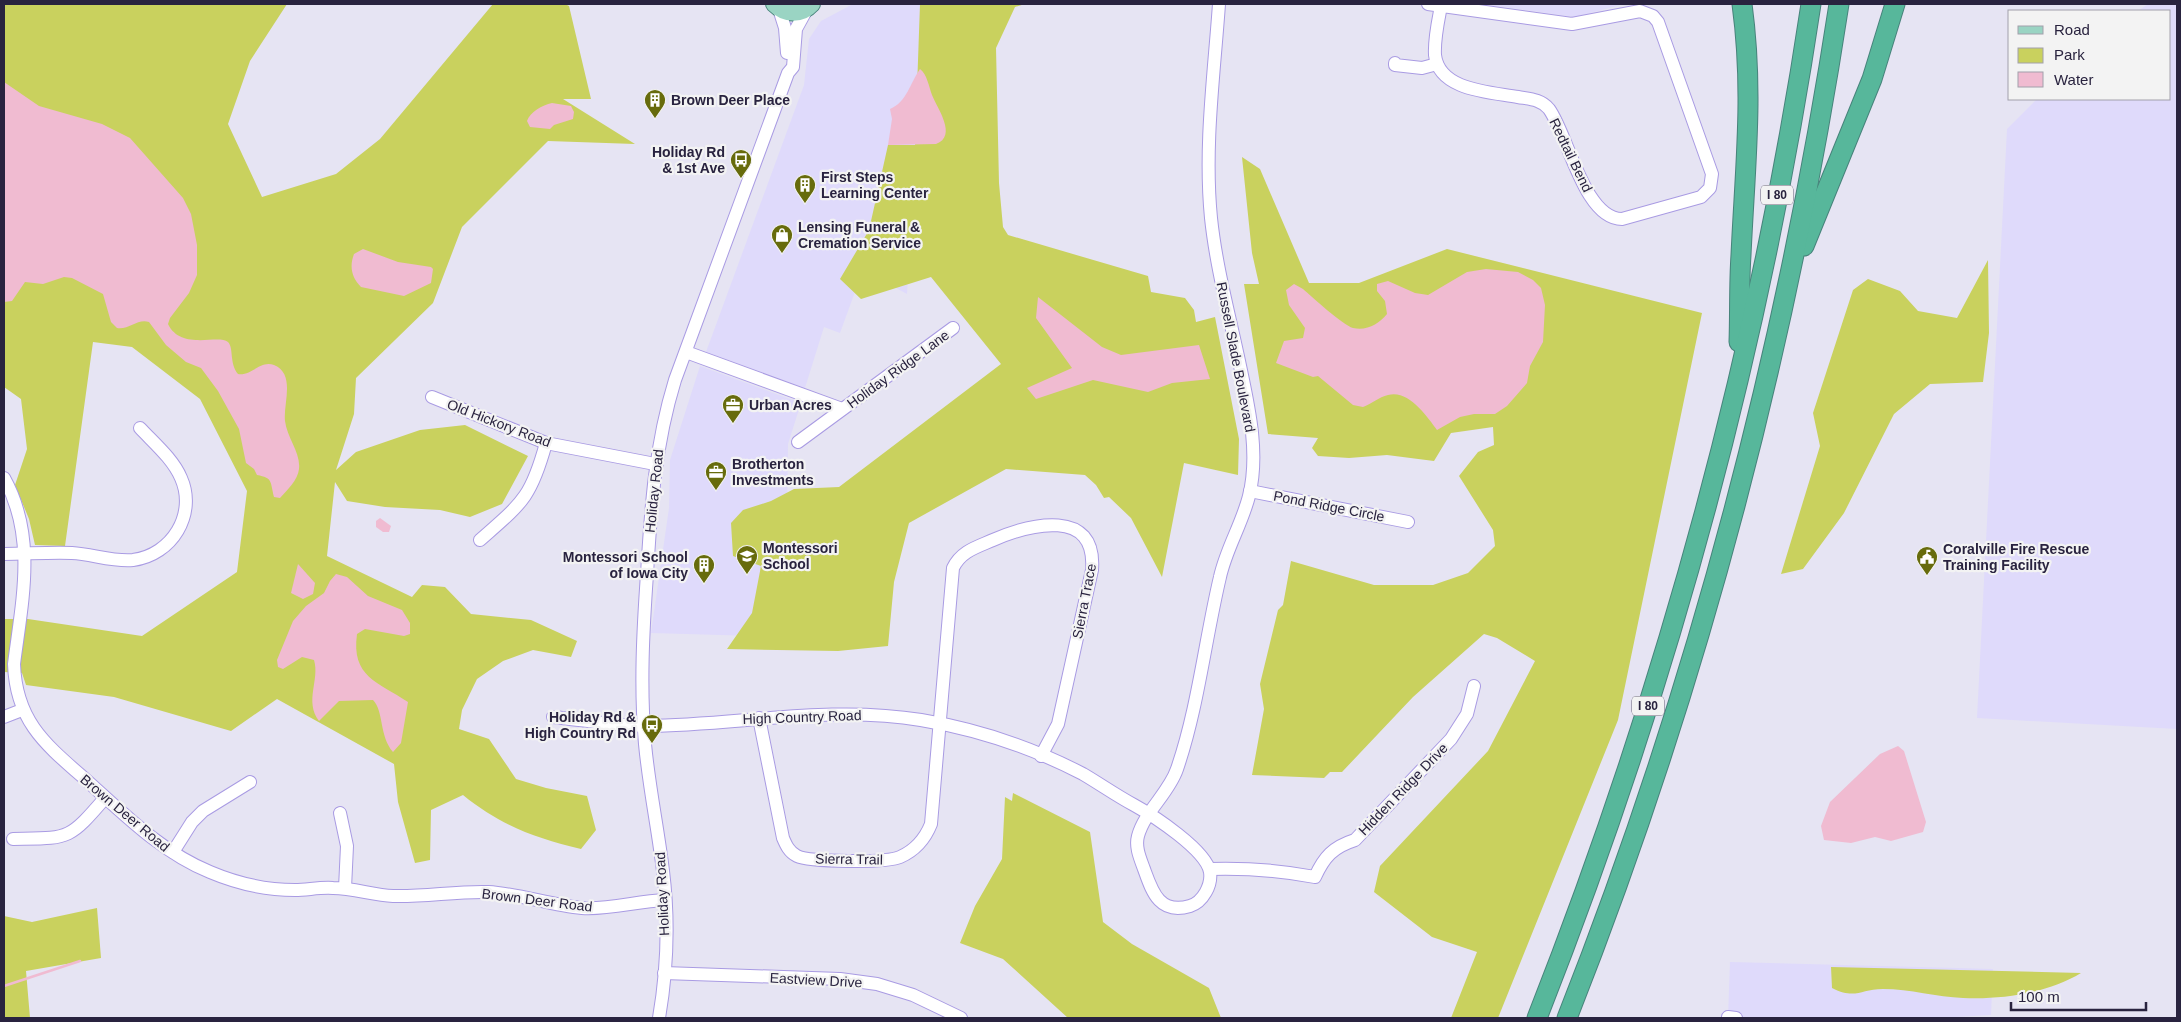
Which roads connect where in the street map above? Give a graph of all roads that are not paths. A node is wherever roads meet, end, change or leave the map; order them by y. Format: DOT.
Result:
graph roads {
  1 [pos="1219,4"];
  2 [pos="1428,4"];
  3 [pos="1742,4"];
  4 [pos="1811,4"];
  5 [pos="1839,4"];
  6 [pos="1895,4"];
  7 [pos="775,5"];
  8 [pos="811,6"];
  9 [pos="1441,6"];
  10 [pos="1395,63"];
  11 [pos="1437,64"];
  12 [pos="788,73"];
  13 [pos="1789,284"];
  14 [pos="953,328"];
  15 [pos="686,352"];
  16 [pos="1738,386"];
  17 [pos="432,397"];
  18 [pos="842,409"];
  19 [pos="140,428"];
  20 [pos="798,442"];
  21 [pos="546,443"];
  22 [pos="655,464"];
  23 [pos="4,478"];
  24 [pos="1250,491"];
  25 [pos="1408,522"];
  26 [pos="480,540"];
  27 [pos="4,554"];
  28 [pos="26,554"];
  29 [pos="1474,686"];
  30 [pos="22,710"];
  31 [pos="4,717"];
  32 [pos="553,717"];
  33 [pos="759,718"];
  34 [pos="940,724"];
  35 [pos="644,726"];
  36 [pos="1041,756"];
  37 [pos="250,782"];
  38 [pos="106,798"];
  39 [pos="340,813"];
  40 [pos="1150,814"];
  41 [pos="13,839"];
  42 [pos="173,852"];
  43 [pos="1210,869"];
  44 [pos="345,888"];
  45 [pos="665,900"];
  46 [pos="664,973"];
  47 [pos="659,1018"];
  48 [pos="961,1018"];
  49 [pos="1537,1018"];
  50 [pos="1567,1018"];
  1 -- 24 [label="street, Russell Slade Boulevard"];
  2 -- 9 [label="street"];
  3 -- 16 [label="highway"];
  4 -- 16 [label="highway, I 80"];
  5 -- 13 [label="highway, I 80"];
  6 -- 13 [label="highway"];
  7 -- 8 [label="main road"];
  7 -- 12 [label="street, Holiday Road"];
  8 -- 12 [label="street, Holiday Road"];
  9 -- 11 [label="street"];
  9 -- 11 [label="street, Redtail Bend"];
  10 -- 11 [label="street"];
  12 -- 15 [label="street, Holiday Road"];
  13 -- 50 [label="highway, I 80"];
  14 -- 18 [label="street, Holiday Ridge Lane"];
  15 -- 18 [label="street, Holiday Ridge Lane"];
  15 -- 22 [label="street, Holiday Road"];
  16 -- 49 [label="highway, I 80"];
  17 -- 21 [label="street, Old Hickory Road"];
  18 -- 20 [label="street, Holiday Ridge Lane"];
  19 -- 28 [label="street"];
  21 -- 22 [label="street, Old Hickory Road"];
  21 -- 26 [label="street"];
  22 -- 35 [label="street, Holiday Road"];
  23 -- 28 [label="street, Brown Deer Road"];
  24 -- 25 [label="street, Pond Ridge Circle"];
  24 -- 40 [label="street, Russell Slade Boulevard"];
  27 -- 28 [label="street"];
  28 -- 30 [label="street, Brown Deer Road"];
  29 -- 43 [label="street, Hidden Ridge Drive"];
  30 -- 31 [label="street"];
  30 -- 38 [label="street, Brown Deer Road"];
  32 -- 35 [label="street, High Country Road"];
  33 -- 34 [label="street, High Country Road"];
  33 -- 34 [label="street, Sierra Trail"];
  33 -- 35 [label="street, High Country Road"];
  34 -- 36 [label="street, High Country Road"];
  34 -- 36 [label="street, Sierra Trace"];
  35 -- 45 [label="street, Holiday Road"];
  36 -- 40 [label="street, High Country Road"];
  37 -- 42 [label="street"];
  38 -- 41 [label="street"];
  38 -- 42 [label="street, Brown Deer Road"];
  39 -- 44 [label="street"];
  40 -- 43 [label="street, High Country Road"];
  40 -- 43 [label="street, Russell Slade Boulevard"];
  42 -- 44 [label="street, Brown Deer Road"];
  44 -- 45 [label="street, Brown Deer Road"];
  45 -- 46 [label="street, Holiday Road"];
  46 -- 47 [label="street, Holiday Road"];
  46 -- 48 [label="street, Eastview Drive"];
}
